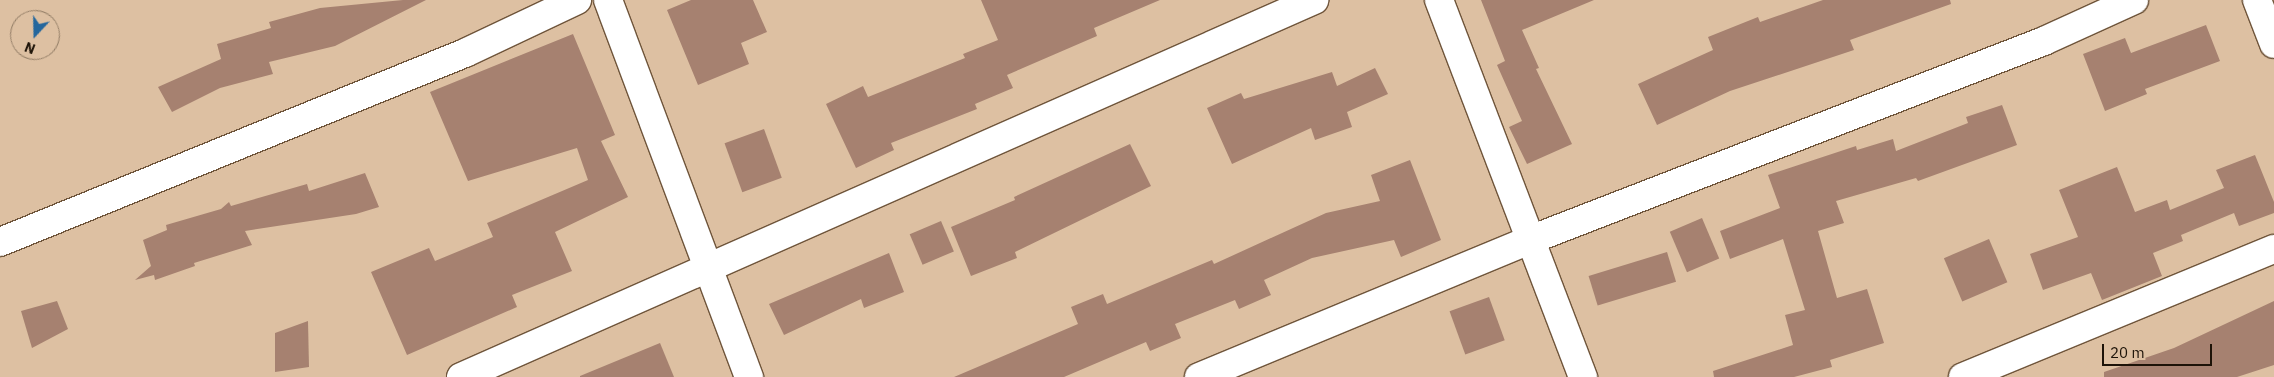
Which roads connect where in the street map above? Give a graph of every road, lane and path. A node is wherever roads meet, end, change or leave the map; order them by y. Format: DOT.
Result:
graph roads {
  1 [pos="577,0"];
  2 [pos="608,0"];
  3 [pos="1314,0"];
  4 [pos="1439,0"];
  5 [pos="2134,0"];
  6 [pos="2257,0"];
  7 [pos="2274,44"];
  8 [pos="1530,240"];
  9 [pos="0,242"];
  10 [pos="2274,249"];
  11 [pos="707,269"];
  12 [pos="461,377"];
  13 [pos="749,377"];
  14 [pos="1199,377"];
  15 [pos="1583,377"];
  16 [pos="1963,377"];
  1 -- 9 [label="street"];
  2 -- 11 [label="street"];
  3 -- 11 [label="street"];
  4 -- 8 [label="street"];
  5 -- 8 [label="street"];
  6 -- 7 [label="street"];
  8 -- 14 [label="street"];
  8 -- 15 [label="street"];
  10 -- 16 [label="street"];
  11 -- 12 [label="street"];
  11 -- 13 [label="street"];
}
